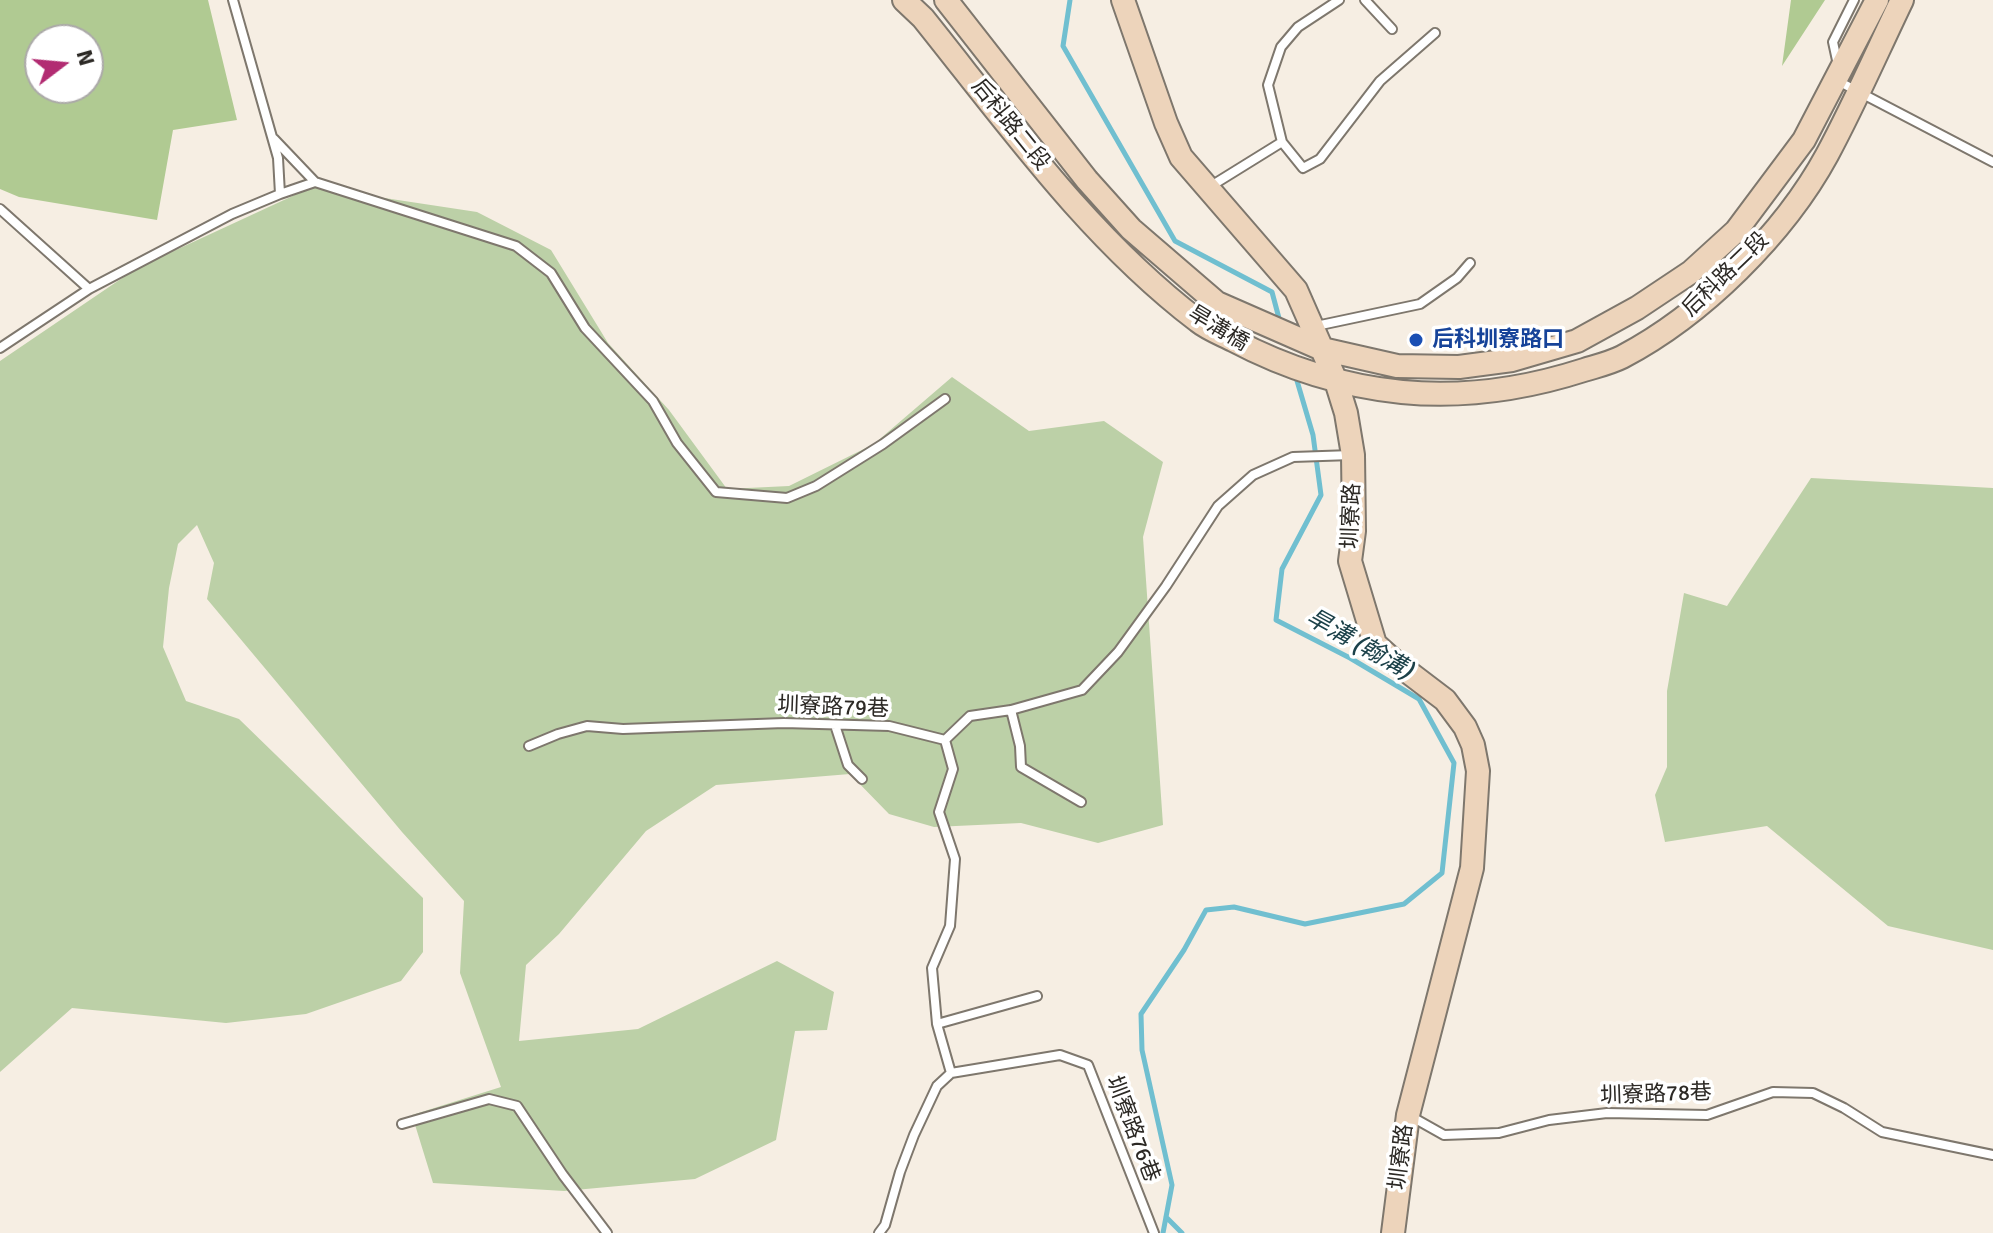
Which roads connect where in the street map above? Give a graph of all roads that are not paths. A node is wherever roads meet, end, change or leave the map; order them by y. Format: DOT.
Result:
graph roads {
  1 [pos="233,0"];
  2 [pos="904,0"];
  3 [pos="946,0"];
  4 [pos="1123,0"];
  5 [pos="1339,0"];
  6 [pos="1365,0"];
  7 [pos="1854,0"];
  8 [pos="1877,0"];
  9 [pos="1902,0"];
  10 [pos="1392,29"];
  11 [pos="1435,33"];
  12 [pos="1838,76"];
  13 [pos="1858,91"];
  14 [pos="272,136"];
  15 [pos="1282,142"];
  16 [pos="1993,162"];
  17 [pos="315,182"];
  18 [pos="1206,189"];
  19 [pos="280,194"];
  20 [pos="0,209"];
  21 [pos="1131,229"];
  22 [pos="1116,251"];
  23 [pos="1470,263"];
  24 [pos="89,289"];
  25 [pos="1311,327"];
  26 [pos="0,348"];
  27 [pos="1322,349"];
  28 [pos="1336,381"];
  29 [pos="945,399"];
  30 [pos="1353,455"];
  31 [pos="1011,710"];
  32 [pos="835,725"];
  33 [pos="945,740"];
  34 [pos="529,746"];
  35 [pos="862,779"];
  36 [pos="1081,802"];
  37 [pos="1037,996"];
  38 [pos="937,1024"];
  39 [pos="951,1073"];
  40 [pos="1408,1115"];
  41 [pos="402,1124"];
  42 [pos="1993,1155"];
  43 [pos="1395,1232"];
  44 [pos="607,1233"];
  45 [pos="879,1233"];
  46 [pos="1154,1233"];
  1 -- 14 [label="lane"];
  2 -- 22 [label="street, 后科路二段"];
  3 -- 21 [label="street, 后科路二段"];
  4 -- 18 [label="street, 圳寮路"];
  5 -- 15 [label="lane"];
  6 -- 10 [label="lane"];
  7 -- 12 [label="lane"];
  8 -- 12 [label="street, 后科路二段"];
  9 -- 13 [label="street, 后科路二段"];
  11 -- 15 [label="lane"];
  12 -- 13 [label="lane"];
  12 -- 27 [label="street, 后科路二段"];
  13 -- 16 [label="lane"];
  13 -- 28 [label="street, 后科路二段"];
  14 -- 17 [label="lane"];
  14 -- 19 [label="lane"];
  15 -- 18 [label="lane"];
  17 -- 19 [label="lane"];
  17 -- 29 [label="lane"];
  18 -- 25 [label="street, 圳寮路"];
  19 -- 24 [label="lane"];
  20 -- 24 [label="lane"];
  21 -- 27 [label="street, 旱溝橋"];
  22 -- 28 [label="street, 旱溝橋"];
  23 -- 25 [label="lane"];
  24 -- 26 [label="lane"];
  25 -- 27 [label="street, 圳寮路"];
  27 -- 28 [label="street, 圳寮路"];
  28 -- 30 [label="street, 圳寮路"];
  30 -- 31 [label="lane"];
  30 -- 40 [label="street, 圳寮路"];
  31 -- 33 [label="lane"];
  31 -- 36 [label="lane"];
  32 -- 33 [label="lane, 圳寮路79巷"];
  32 -- 34 [label="lane, 圳寮路79巷"];
  32 -- 35 [label="lane"];
  33 -- 38 [label="lane"];
  37 -- 38 [label="lane"];
  38 -- 39 [label="lane"];
  39 -- 45 [label="lane"];
  39 -- 46 [label="lane, 圳寮路76巷"];
  40 -- 42 [label="lane, 圳寮路78巷"];
  40 -- 43 [label="street, 圳寮路"];
  41 -- 44 [label="lane"];
}
